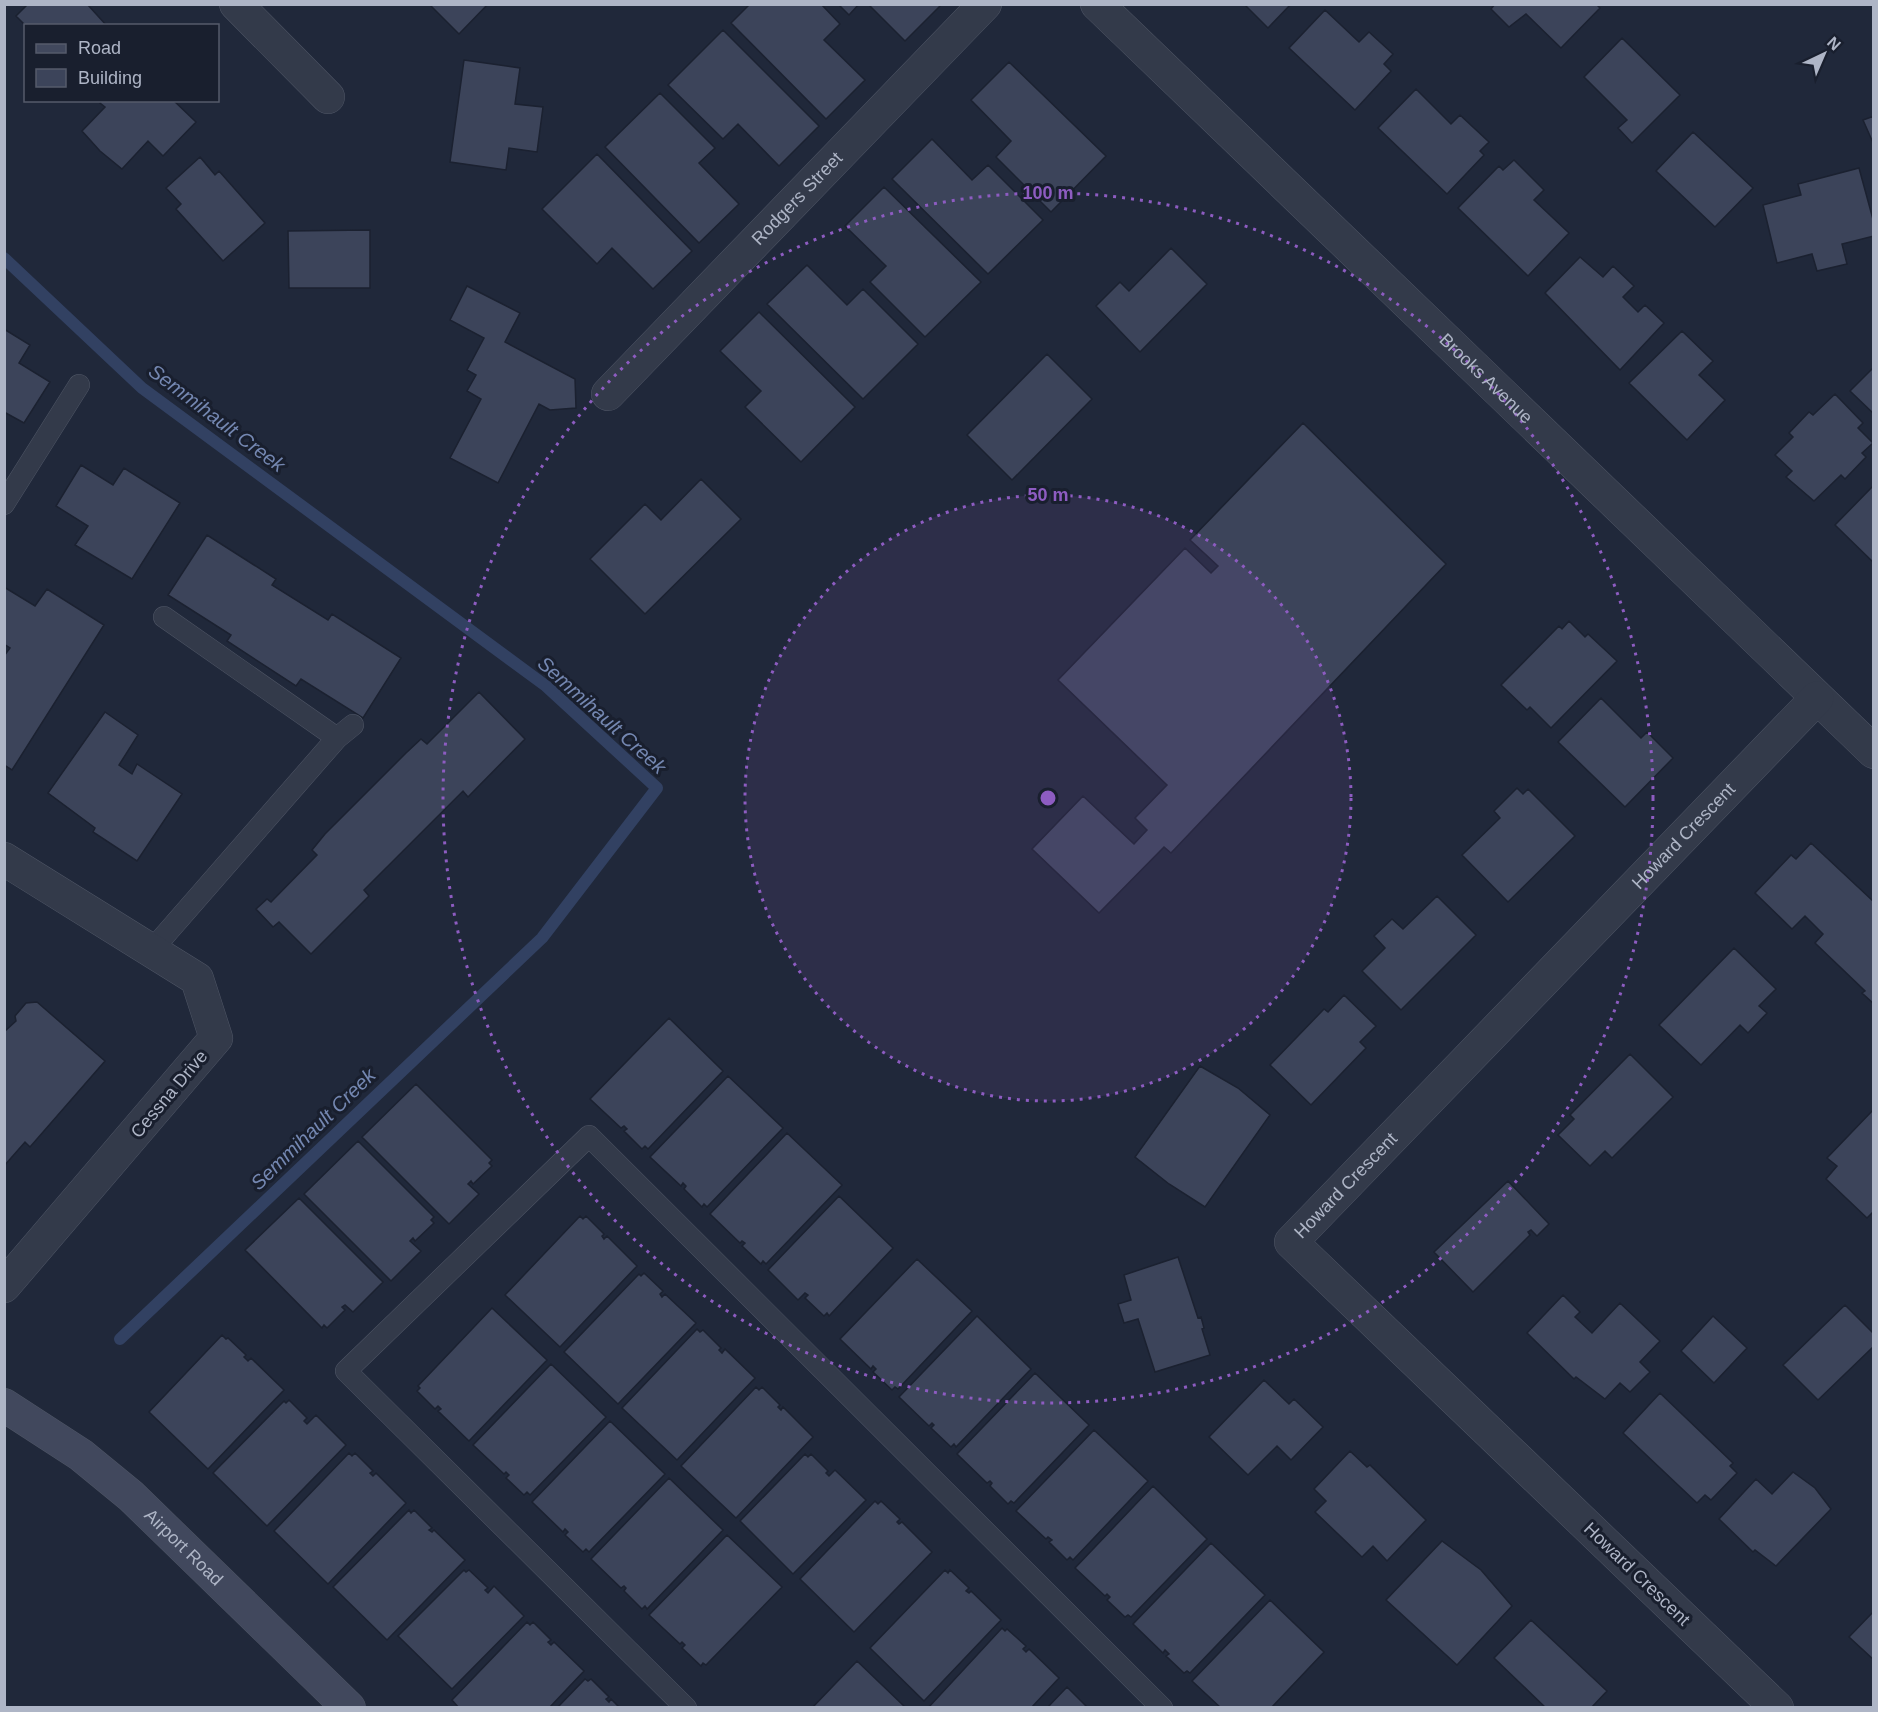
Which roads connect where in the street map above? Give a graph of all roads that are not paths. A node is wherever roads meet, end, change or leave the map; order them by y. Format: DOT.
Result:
graph roads {
  1 [pos="236,4"];
  2 [pos="985,4"];
  3 [pos="1097,4"];
  4 [pos="328,97"];
  5 [pos="79,385"];
  6 [pos="609,394"];
  7 [pos="4,504"];
  8 [pos="164,617"];
  9 [pos="1817,698"];
  10 [pos="1874,752"];
  11 [pos="4,860"];
  12 [pos="151,951"];
  13 [pos="4,1287"];
  14 [pos="4,1405"];
  15 [pos="349,1707"];
  16 [pos="686,1707"];
  17 [pos="1162,1707"];
  18 [pos="1777,1707"];
  1 -- 4 [label="street"];
  2 -- 6 [label="street, Rodgers Street"];
  3 -- 9 [label="street, Brooks Avenue"];
  5 -- 7 [label="lane"];
  8 -- 12 [label="lane"];
  9 -- 10 [label="street, Brooks Avenue"];
  9 -- 18 [label="street, Howard Crescent"];
  11 -- 12 [label="street, Cessna Drive"];
  12 -- 13 [label="street, Cessna Drive"];
  14 -- 15 [label="street, Airport Road"];
  16 -- 17 [label="lane"];
}
